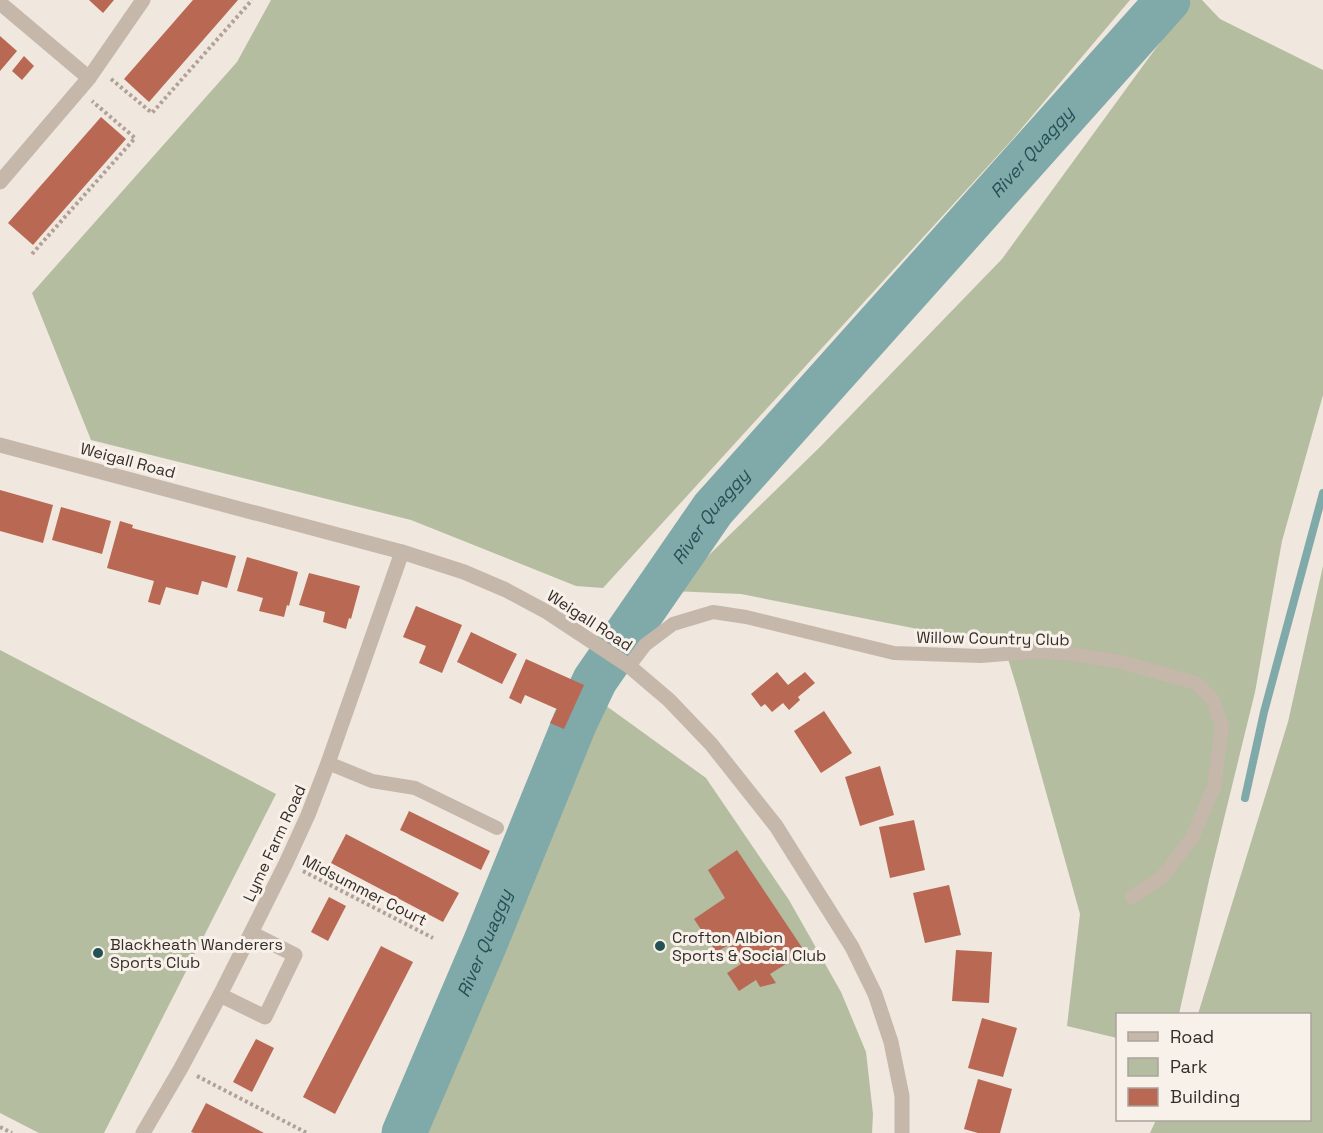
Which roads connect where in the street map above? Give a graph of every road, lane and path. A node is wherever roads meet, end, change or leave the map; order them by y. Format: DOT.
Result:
graph roads {
  1 [pos="143,0"];
  2 [pos="252,0"];
  3 [pos="0,3"];
  4 [pos="93,73"];
  5 [pos="79,91"];
  6 [pos="0,182"];
  7 [pos="32,254"];
  8 [pos="0,445"];
  9 [pos="402,552"];
  10 [pos="625,663"];
  11 [pos="328,763"];
  12 [pos="497,828"];
  13 [pos="286,863"];
  14 [pos="1132,897"];
  15 [pos="251,933"];
  16 [pos="433,938"];
  17 [pos="220,994"];
  18 [pos="181,1068"];
  19 [pos="0,1126"];
  20 [pos="12,1133"];
  21 [pos="143,1133"];
  22 [pos="307,1133"];
  23 [pos="902,1133"];
  1 -- 4 [label="street"];
  2 -- 4 [label="path"];
  3 -- 4 [label="street"];
  4 -- 5 [label="street"];
  5 -- 6 [label="street"];
  5 -- 7 [label="path"];
  8 -- 9 [label="street, Weigall Road"];
  9 -- 10 [label="street, Weigall Road"];
  9 -- 11 [label="street, Lyme Farm Road"];
  10 -- 14 [label="lane, Willow Country Club"];
  10 -- 23 [label="street, Weigall Road"];
  11 -- 12 [label="lane"];
  11 -- 13 [label="street, Lyme Farm Road"];
  13 -- 15 [label="street, Lyme Farm Road"];
  13 -- 16 [label="path, Midsummer Court"];
  15 -- 17 [label="street, Lyme Farm Road"];
  15 -- 17 [label="street"];
  17 -- 18 [label="street, Lyme Farm Road"];
  18 -- 21 [label="street, Lyme Farm Road"];
  18 -- 22 [label="path"];
  19 -- 20 [label="path"];
}
